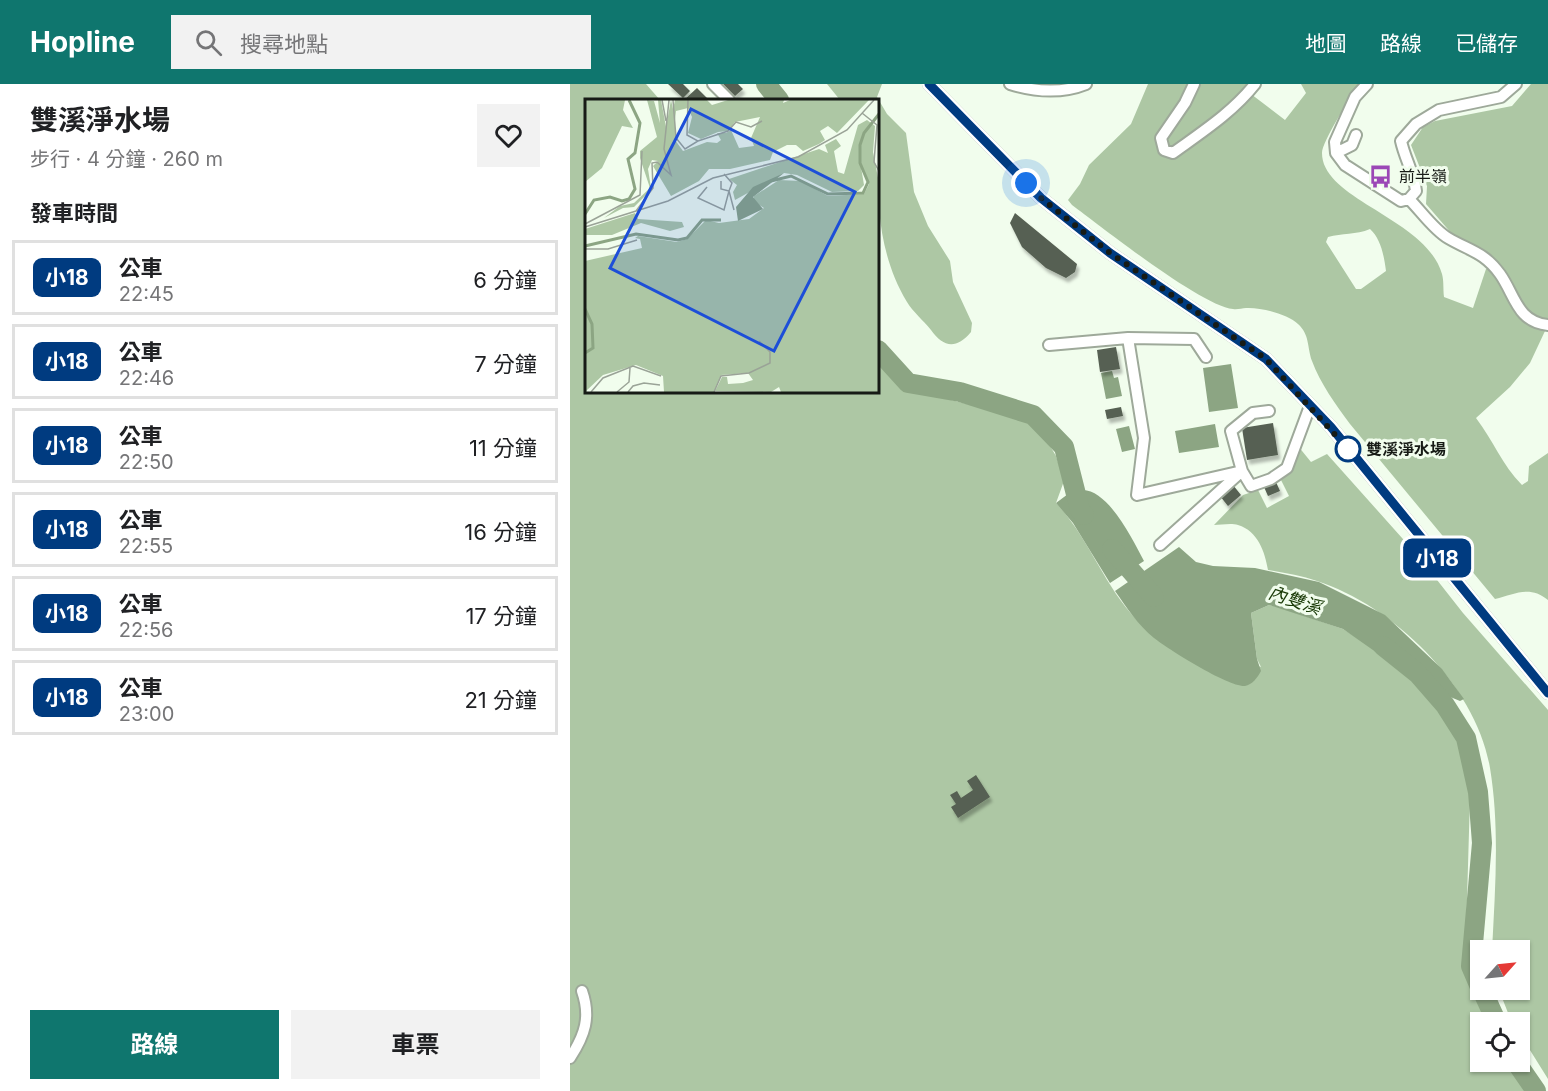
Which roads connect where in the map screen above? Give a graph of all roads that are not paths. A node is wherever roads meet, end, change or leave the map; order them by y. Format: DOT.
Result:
graph roads {
  1 [pos="713,84"];
  2 [pos="929,84"];
  3 [pos="1010,84"];
  4 [pos="1086,84"];
  5 [pos="1194,84"];
  6 [pos="1255,84"];
  7 [pos="1367,84"];
  8 [pos="1516,84"];
  9 [pos="728,99"];
  10 [pos="1356,135"];
  11 [pos="1336,153"];
  12 [pos="1409,199"];
  13 [pos="1548,326"];
  14 [pos="1128,339"];
  15 [pos="1049,345"];
  16 [pos="1206,357"];
  17 [pos="1310,405"];
  18 [pos="1269,411"];
  19 [pos="1242,471"];
  20 [pos="1160,544"];
  21 [pos="1548,693"];
  22 [pos="582,991"];
  23 [pos="570,1058"];
  1 -- 9 [label="street"];
  2 -- 17 [label="street"];
  3 -- 4 [label="street"];
  5 -- 6 [label="street"];
  7 -- 11 [label="street"];
  8 -- 12 [label="street"];
  10 -- 11 [label="street"];
  11 -- 12 [label="street"];
  12 -- 13 [label="street"];
  14 -- 15 [label="street"];
  14 -- 16 [label="street"];
  14 -- 19 [label="street"];
  17 -- 19 [label="street"];
  17 -- 21 [label="street"];
  18 -- 19 [label="street"];
  19 -- 20 [label="street"];
  22 -- 23 [label="street"];
}
